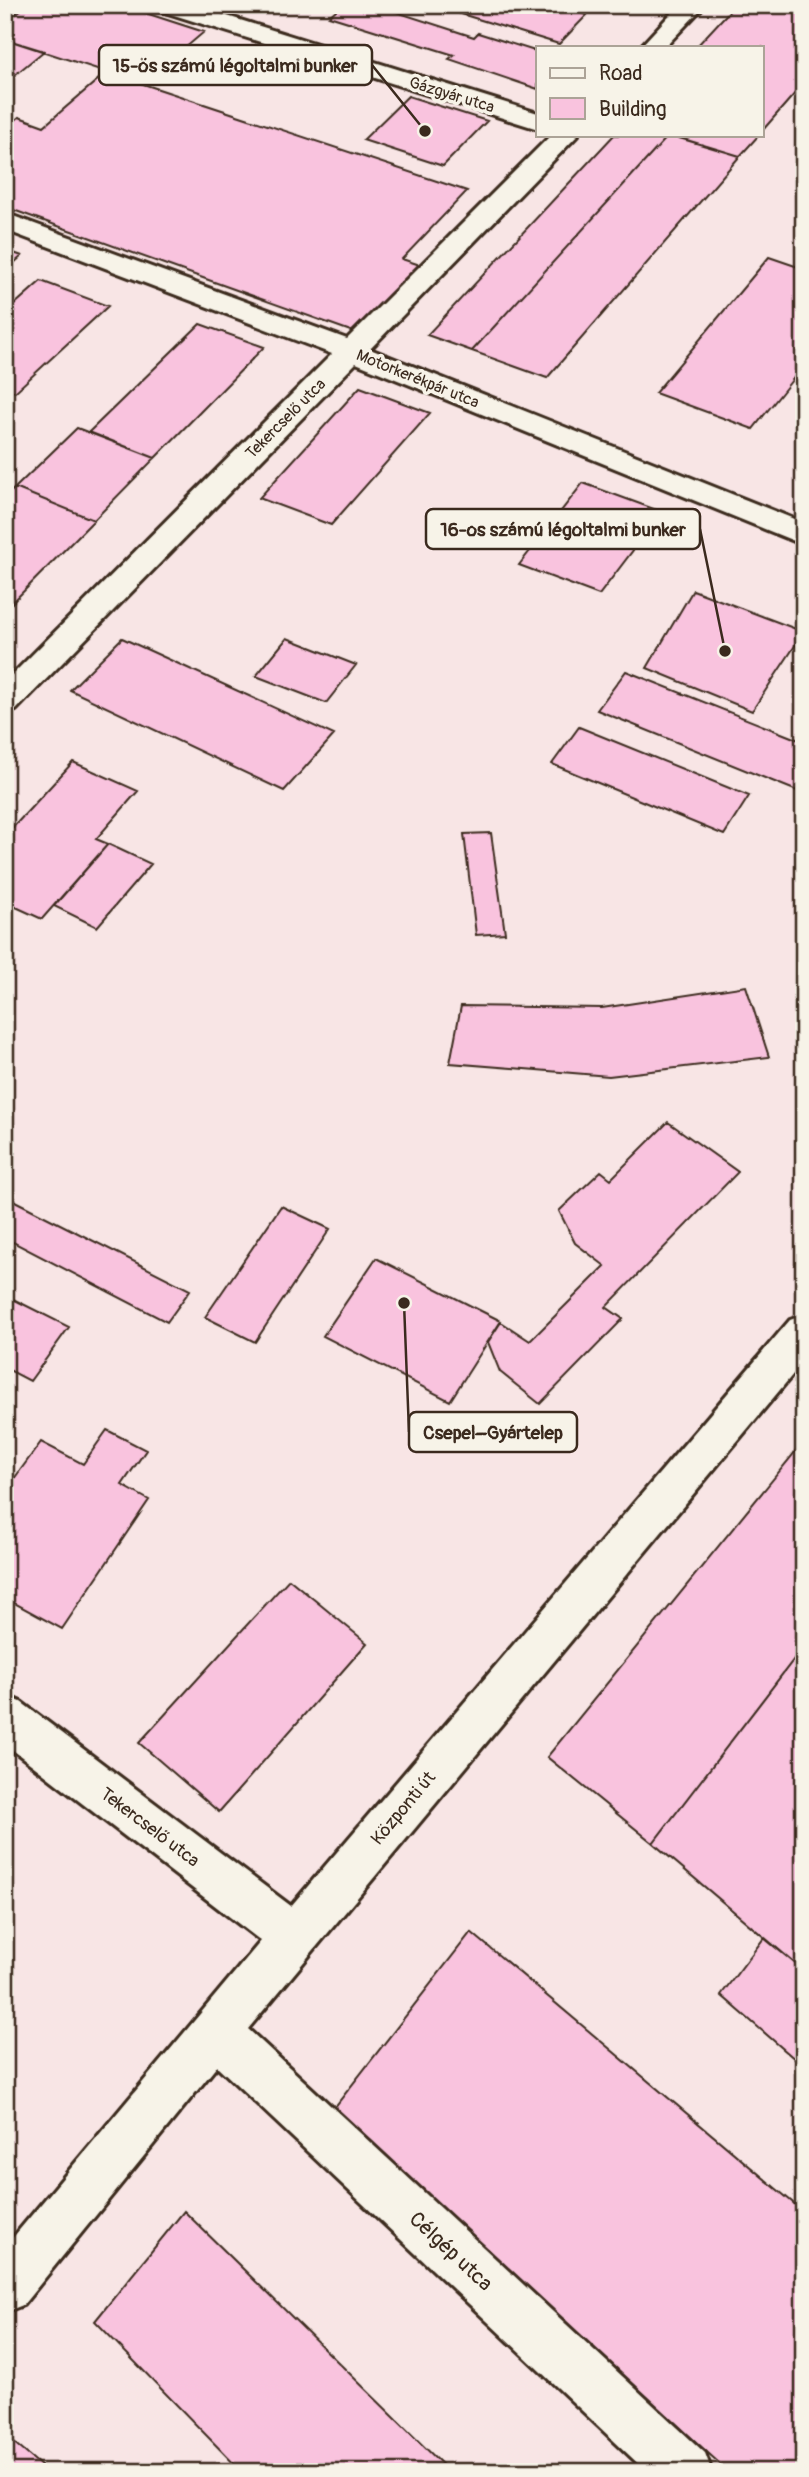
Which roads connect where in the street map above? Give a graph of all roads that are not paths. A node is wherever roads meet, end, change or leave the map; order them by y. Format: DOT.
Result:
graph roads {
  1 [pos="166,5"];
  2 [pos="693,5"];
  3 [pos="653,46"];
  4 [pos="536,120"];
  5 [pos="564,136"];
  6 [pos="17,225"];
  7 [pos="351,351"];
  8 [pos="804,535"];
  9 [pos="5,702"];
  10 [pos="804,1332"];
  11 [pos="5,1717"];
  12 [pos="294,1937"];
  13 [pos="215,2031"];
  14 [pos="5,2287"];
  15 [pos="687,2472"];
  1 -- 4 [label="street, Gázgyár utca"];
  2 -- 3 [label="street"];
  5 -- 7 [label="street, Tekercselő utca"];
  6 -- 7 [label="street, Motorkerékpár utca"];
  7 -- 8 [label="street, Motorkerékpár utca"];
  7 -- 9 [label="street, Tekercselő utca"];
  10 -- 12 [label="street, Központi út"];
  11 -- 12 [label="street, Tekercselő utca"];
  12 -- 13 [label="street, Központi út"];
  13 -- 14 [label="street, Központi út"];
  13 -- 15 [label="street, Célgép utca"];
}
